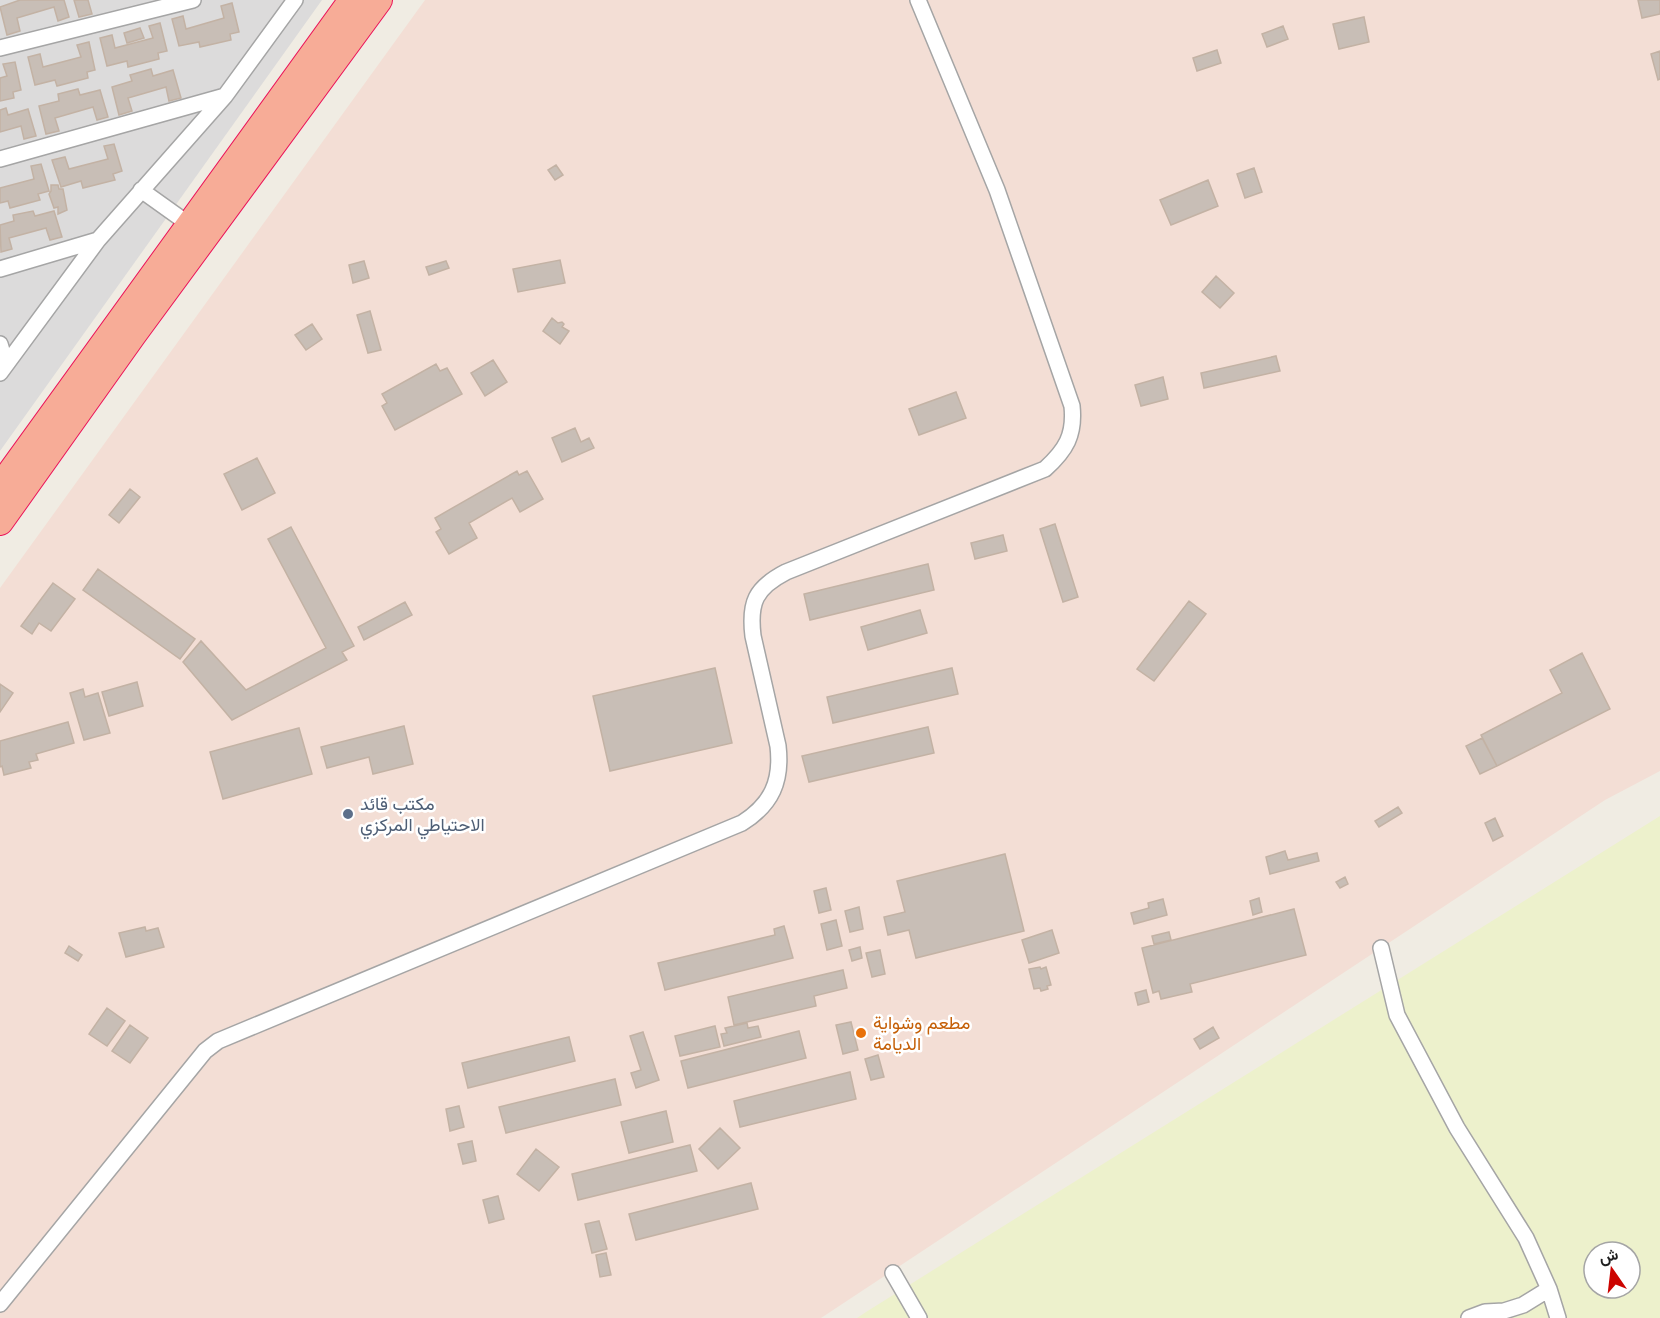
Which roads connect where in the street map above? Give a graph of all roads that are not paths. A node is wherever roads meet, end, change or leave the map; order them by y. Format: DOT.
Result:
graph roads {
  1 [pos="193,0"];
  2 [pos="295,0"];
  3 [pos="352,0"];
  4 [pos="380,0"];
  5 [pos="918,0"];
  6 [pos="0,48"];
  7 [pos="225,96"];
  8 [pos="0,159"];
  9 [pos="141,190"];
  10 [pos="190,225"];
  11 [pos="98,240"];
  12 [pos="0,269"];
  13 [pos="0,344"];
  14 [pos="3,368"];
  15 [pos="0,487"];
  16 [pos="0,522"];
  17 [pos="1381,948"];
  18 [pos="893,1273"];
  19 [pos="1550,1289"];
  20 [pos="0,1304"];
  21 [pos="919,1318"];
  22 [pos="1468,1318"];
  23 [pos="1558,1318"];
  1 -- 6 [label="street"];
  2 -- 7 [label="street"];
  3 -- 10 [label="highway"];
  4 -- 16 [label="highway"];
  5 -- 20 [label="street"];
  7 -- 8 [label="street"];
  7 -- 9 [label="street"];
  9 -- 10 [label="street"];
  9 -- 11 [label="street"];
  10 -- 15 [label="highway"];
  11 -- 12 [label="street"];
  11 -- 14 [label="street"];
  13 -- 14 [label="street"];
  17 -- 19 [label="street"];
  18 -- 21 [label="street"];
  19 -- 22 [label="street"];
  19 -- 23 [label="street"];
}
